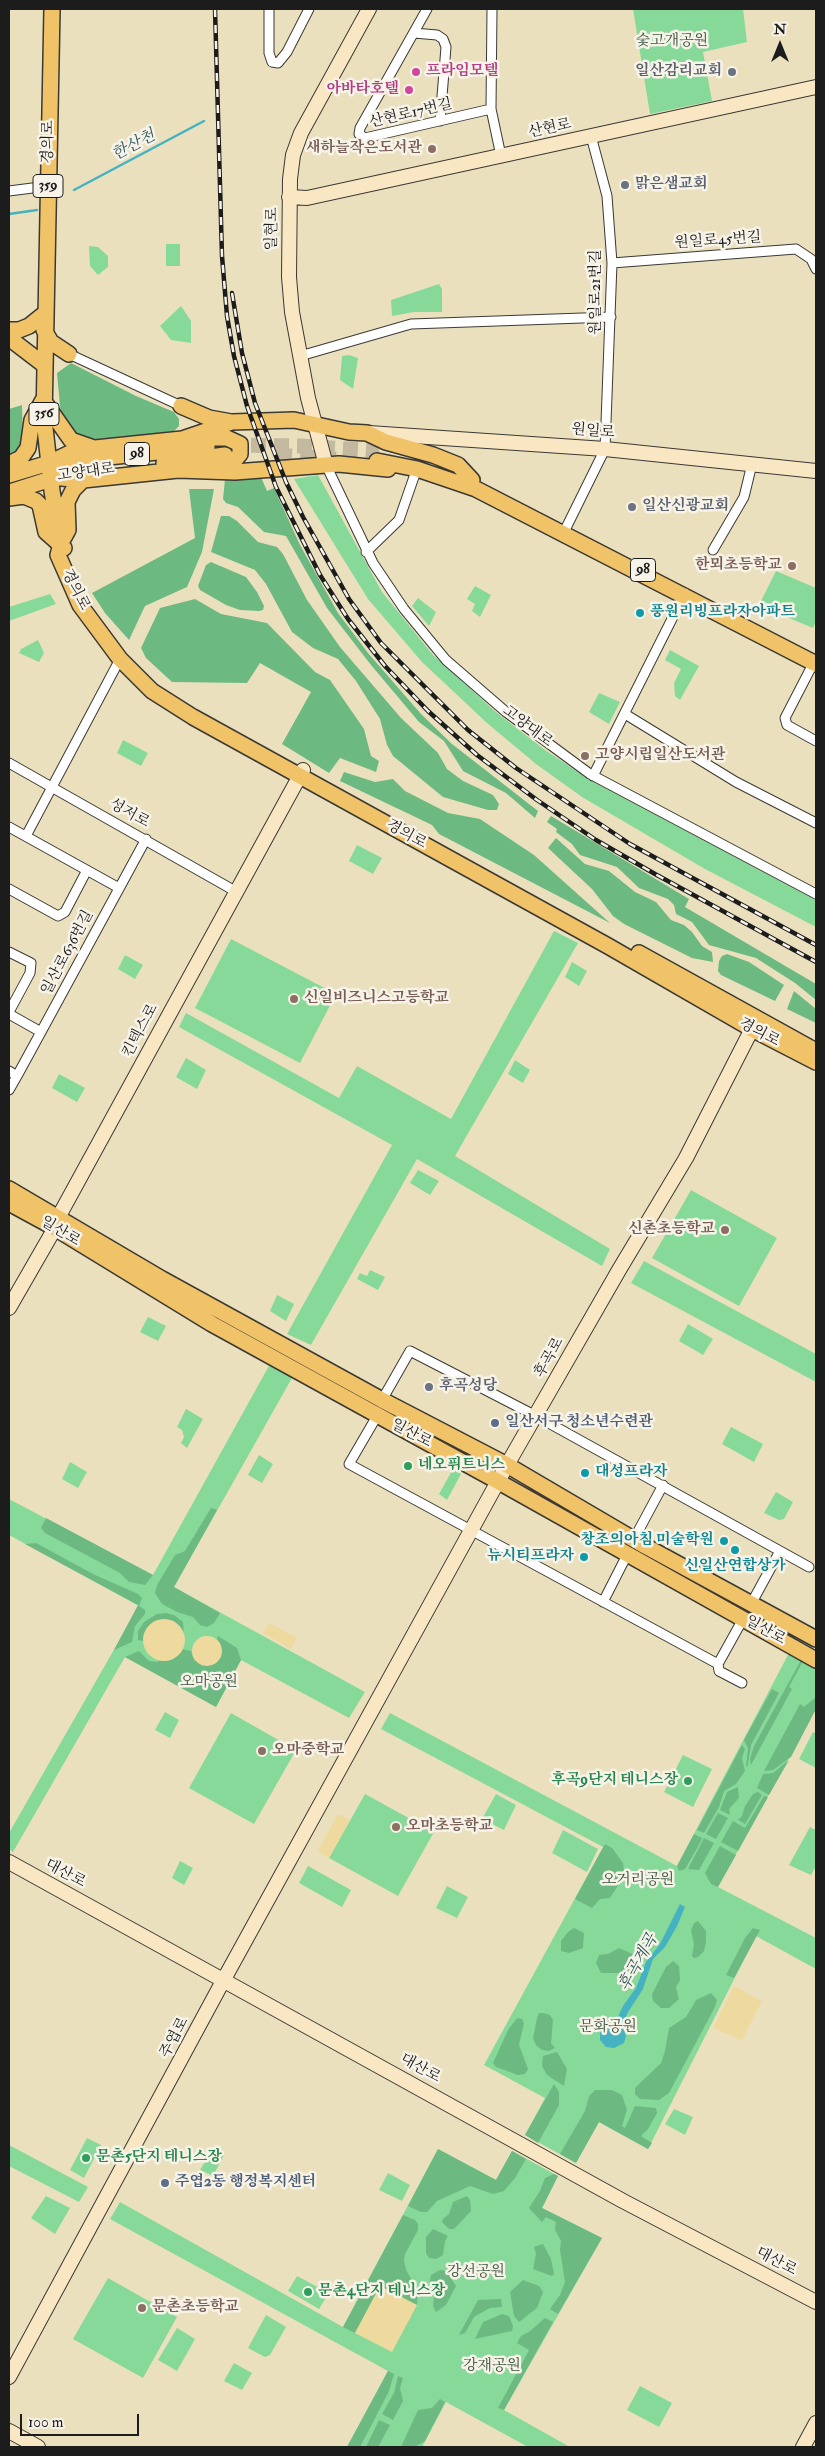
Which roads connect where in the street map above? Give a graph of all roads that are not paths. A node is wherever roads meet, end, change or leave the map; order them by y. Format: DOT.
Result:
graph roads {
  1 [pos="52,9"];
  2 [pos="269,9"];
  3 [pos="309,9"];
  4 [pos="369,9"];
  5 [pos="427,9"];
  6 [pos="492,9"];
  7 [pos="414,33"];
  8 [pos="816,87"];
  9 [pos="491,109"];
  10 [pos="440,121"];
  11 [pos="592,136"];
  12 [pos="501,156"];
  13 [pos="48,186"];
  14 [pos="9,191"];
  15 [pos="290,197"];
  16 [pos="612,263"];
  17 [pos="816,269"];
  18 [pos="44,314"];
  19 [pos="611,317"];
  20 [pos="44,330"];
  21 [pos="10,339"];
  22 [pos="69,354"];
  23 [pos="300,356"];
  24 [pos="43,368"];
  25 [pos="44,400"];
  26 [pos="181,406"];
  27 [pos="232,422"];
  28 [pos="316,424"];
  29 [pos="367,433"];
  30 [pos="180,439"];
  31 [pos="95,448"];
  32 [pos="605,449"];
  33 [pos="225,450"];
  34 [pos="378,456"];
  35 [pos="9,464"];
  36 [pos="752,464"];
  37 [pos="326,466"];
  38 [pos="50,470"];
  39 [pos="178,470"];
  40 [pos="816,471"];
  41 [pos="415,474"];
  42 [pos="9,475"];
  43 [pos="83,480"];
  44 [pos="470,483"];
  45 [pos="9,492"];
  46 [pos="9,498"];
  47 [pos="565,530"];
  48 [pos="60,544"];
  49 [pos="713,550"];
  50 [pos="366,552"];
  51 [pos="685,594"];
  52 [pos="120,659"];
  53 [pos="816,660"];
  54 [pos="625,714"];
  55 [pos="816,741"];
  56 [pos="9,763"];
  57 [pos="301,773"];
  58 [pos="593,776"];
  59 [pos="52,787"];
  60 [pos="816,823"];
  61 [pos="9,827"];
  62 [pos="26,836"];
  63 [pos="146,839"];
  64 [pos="87,870"];
  65 [pos="119,888"];
  66 [pos="9,889"];
  67 [pos="235,891"];
  68 [pos="816,894"];
  69 [pos="9,952"];
  70 [pos="9,1013"];
  71 [pos="755,1024"];
  72 [pos="41,1032"];
  73 [pos="816,1050"];
  74 [pos="816,1062"];
  75 [pos="13,1073"];
  76 [pos="9,1090"];
  77 [pos="9,1188"];
  78 [pos="9,1203"];
  79 [pos="57,1222"];
  80 [pos="9,1308"];
  81 [pos="382,1400"];
  82 [pos="377,1416"];
  83 [pos="536,1416"];
  84 [pos="507,1465"];
  85 [pos="499,1482"];
  86 [pos="663,1485"];
  87 [pos="472,1533"];
  88 [pos="634,1539"];
  89 [pos="780,1551"];
  90 [pos="628,1554"];
  91 [pos="809,1567"];
  92 [pos="603,1602"];
  93 [pos="751,1604"];
  94 [pos="743,1619"];
  95 [pos="816,1640"];
  96 [pos="816,1660"];
  97 [pos="718,1664"];
  98 [pos="742,1683"];
  99 [pos="371,1714"];
  100 [pos="9,1862"];
  101 [pos="223,1982"];
  102 [pos="816,2302"];
  103 [pos="9,2377"];
  104 [pos="816,2423"];
  105 [pos="9,2431"];
  106 [pos="38,2447"];
  107 [pos="803,2447"];
  1 -- 13 [label="main road, 경의로 / 359"];
  2 -- 3 [label="street"];
  4 -- 15 [label="main road, 일현로"];
  5 -- 7 [label="street, 산현로17번길"];
  6 -- 9 [label="street"];
  7 -- 10 [label="street"];
  7 -- 10 [label="street, 산현로17번길"];
  8 -- 11 [label="main road, 산현로"];
  9 -- 10 [label="street, 산현로17번길"];
  9 -- 12 [label="street"];
  11 -- 12 [label="main road, 산현로"];
  11 -- 16 [label="street, 원일로21번길"];
  12 -- 15 [label="main road, 산현로"];
  13 -- 14 [label="street"];
  13 -- 18 [label="main road, 경의로 / 359"];
  15 -- 23 [label="main road, 일현로"];
  16 -- 17 [label="street, 원일로45번길"];
  16 -- 19 [label="street, 원일로21번길"];
  18 -- 20 [label="main road, 경의로 / 359"];
  18 -- 21 [label="main road"];
  19 -- 23 [label="street"];
  19 -- 32 [label="street, 원일로21번길"];
  20 -- 22 [label="main road"];
  20 -- 24 [label="main road, 경의로 / 359"];
  21 -- 24 [label="main road"];
  22 -- 24 [label="main road"];
  22 -- 26 [label="street"];
  23 -- 28 [label="main road, 일현로"];
  24 -- 25 [label="main road, 경의로 / 356"];
  25 -- 31 [label="main road"];
  25 -- 35 [label="main road"];
  25 -- 38 [label="main road, 경의로 / 356"];
  26 -- 27 [label="main road"];
  26 -- 30 [label="main road"];
  27 -- 28 [label="main road"];
  27 -- 30 [label="main road"];
  28 -- 29 [label="main road"];
  28 -- 37 [label="main road, 일현로"];
  29 -- 32 [label="main road, 원일로"];
  29 -- 44 [label="main road"];
  30 -- 31 [label="main road"];
  30 -- 39 [label="main road"];
  31 -- 38 [label="main road"];
  32 -- 36 [label="main road, 원일로"];
  32 -- 47 [label="street"];
  33 -- 38 [label="main road, 고양대로 / 98"];
  34 -- 44 [label="main road, 98"];
  36 -- 40 [label="main road, 원일로"];
  36 -- 49 [label="street"];
  37 -- 39 [label="main road"];
  37 -- 41 [label="main road"];
  37 -- 50 [label="street, 고양대로"];
  38 -- 42 [label="main road, 고양대로 / 98"];
  38 -- 43 [label="main road"];
  38 -- 45 [label="main road, 고양대로 / 98"];
  38 -- 48 [label="main road, 경의로"];
  39 -- 43 [label="main road"];
  41 -- 44 [label="main road"];
  41 -- 50 [label="street"];
  43 -- 48 [label="main road"];
  44 -- 47 [label="main road, 98"];
  44 -- 51 [label="main road, 98"];
  46 -- 48 [label="main road"];
  47 -- 51 [label="main road, 98"];
  48 -- 52 [label="main road, 경의로"];
  48 -- 57 [label="main road, 경의로"];
  50 -- 58 [label="street, 고양대로"];
  51 -- 53 [label="main road, 98"];
  51 -- 54 [label="street"];
  52 -- 57 [label="main road, 경의로"];
  52 -- 59 [label="street"];
  53 -- 55 [label="street"];
  54 -- 58 [label="street"];
  54 -- 60 [label="street"];
  56 -- 59 [label="street, 성저로"];
  57 -- 67 [label="main road, 킨텍스로"];
  57 -- 71 [label="main road, 경의로"];
  58 -- 68 [label="street, 고양대로"];
  59 -- 62 [label="street"];
  59 -- 63 [label="street, 성저로"];
  61 -- 62 [label="street"];
  62 -- 64 [label="street"];
  63 -- 65 [label="street, 일산로636번길"];
  63 -- 67 [label="street, 성저로"];
  64 -- 65 [label="street"];
  64 -- 66 [label="street, 일산로636번길"];
  65 -- 72 [label="street, 일산로636번길"];
  67 -- 79 [label="main road, 킨텍스로"];
  69 -- 70 [label="street, 일산로636번길"];
  70 -- 72 [label="street"];
  71 -- 73 [label="main road, 경의로"];
  71 -- 74 [label="main road, 경의로"];
  71 -- 83 [label="main road, 후곡로"];
  72 -- 75 [label="street, 일산로636번길"];
  75 -- 76 [label="street, 일산로636번길"];
  77 -- 79 [label="main road, 일산로"];
  78 -- 79 [label="main road, 일산로"];
  79 -- 80 [label="main road, 킨텍스로"];
  79 -- 81 [label="main road, 일산로"];
  79 -- 82 [label="main road, 일산로"];
  81 -- 83 [label="street"];
  81 -- 84 [label="main road, 일산로"];
  82 -- 85 [label="main road, 일산로"];
  82 -- 87 [label="street"];
  83 -- 84 [label="main road, 후곡로"];
  83 -- 86 [label="street"];
  84 -- 85 [label="main road, 후곡로"];
  84 -- 88 [label="main road, 일산로"];
  85 -- 87 [label="main road, 후곡로"];
  85 -- 90 [label="main road, 일산로"];
  86 -- 88 [label="street"];
  86 -- 89 [label="street"];
  87 -- 92 [label="street"];
  87 -- 99 [label="main road, 후곡로"];
  88 -- 93 [label="main road, 일산로"];
  89 -- 91 [label="street"];
  89 -- 93 [label="street"];
  90 -- 92 [label="street"];
  90 -- 94 [label="main road, 일산로"];
  92 -- 97 [label="street"];
  93 -- 95 [label="main road, 일산로"];
  94 -- 96 [label="main road, 일산로"];
  94 -- 97 [label="street"];
  97 -- 98 [label="street"];
  99 -- 101 [label="main road, 주엽로"];
  100 -- 101 [label="main road, 대산로"];
  101 -- 102 [label="main road, 대산로"];
  101 -- 103 [label="main road, 주엽로"];
  104 -- 107 [label="main road"];
  105 -- 106 [label="main road"];
}
